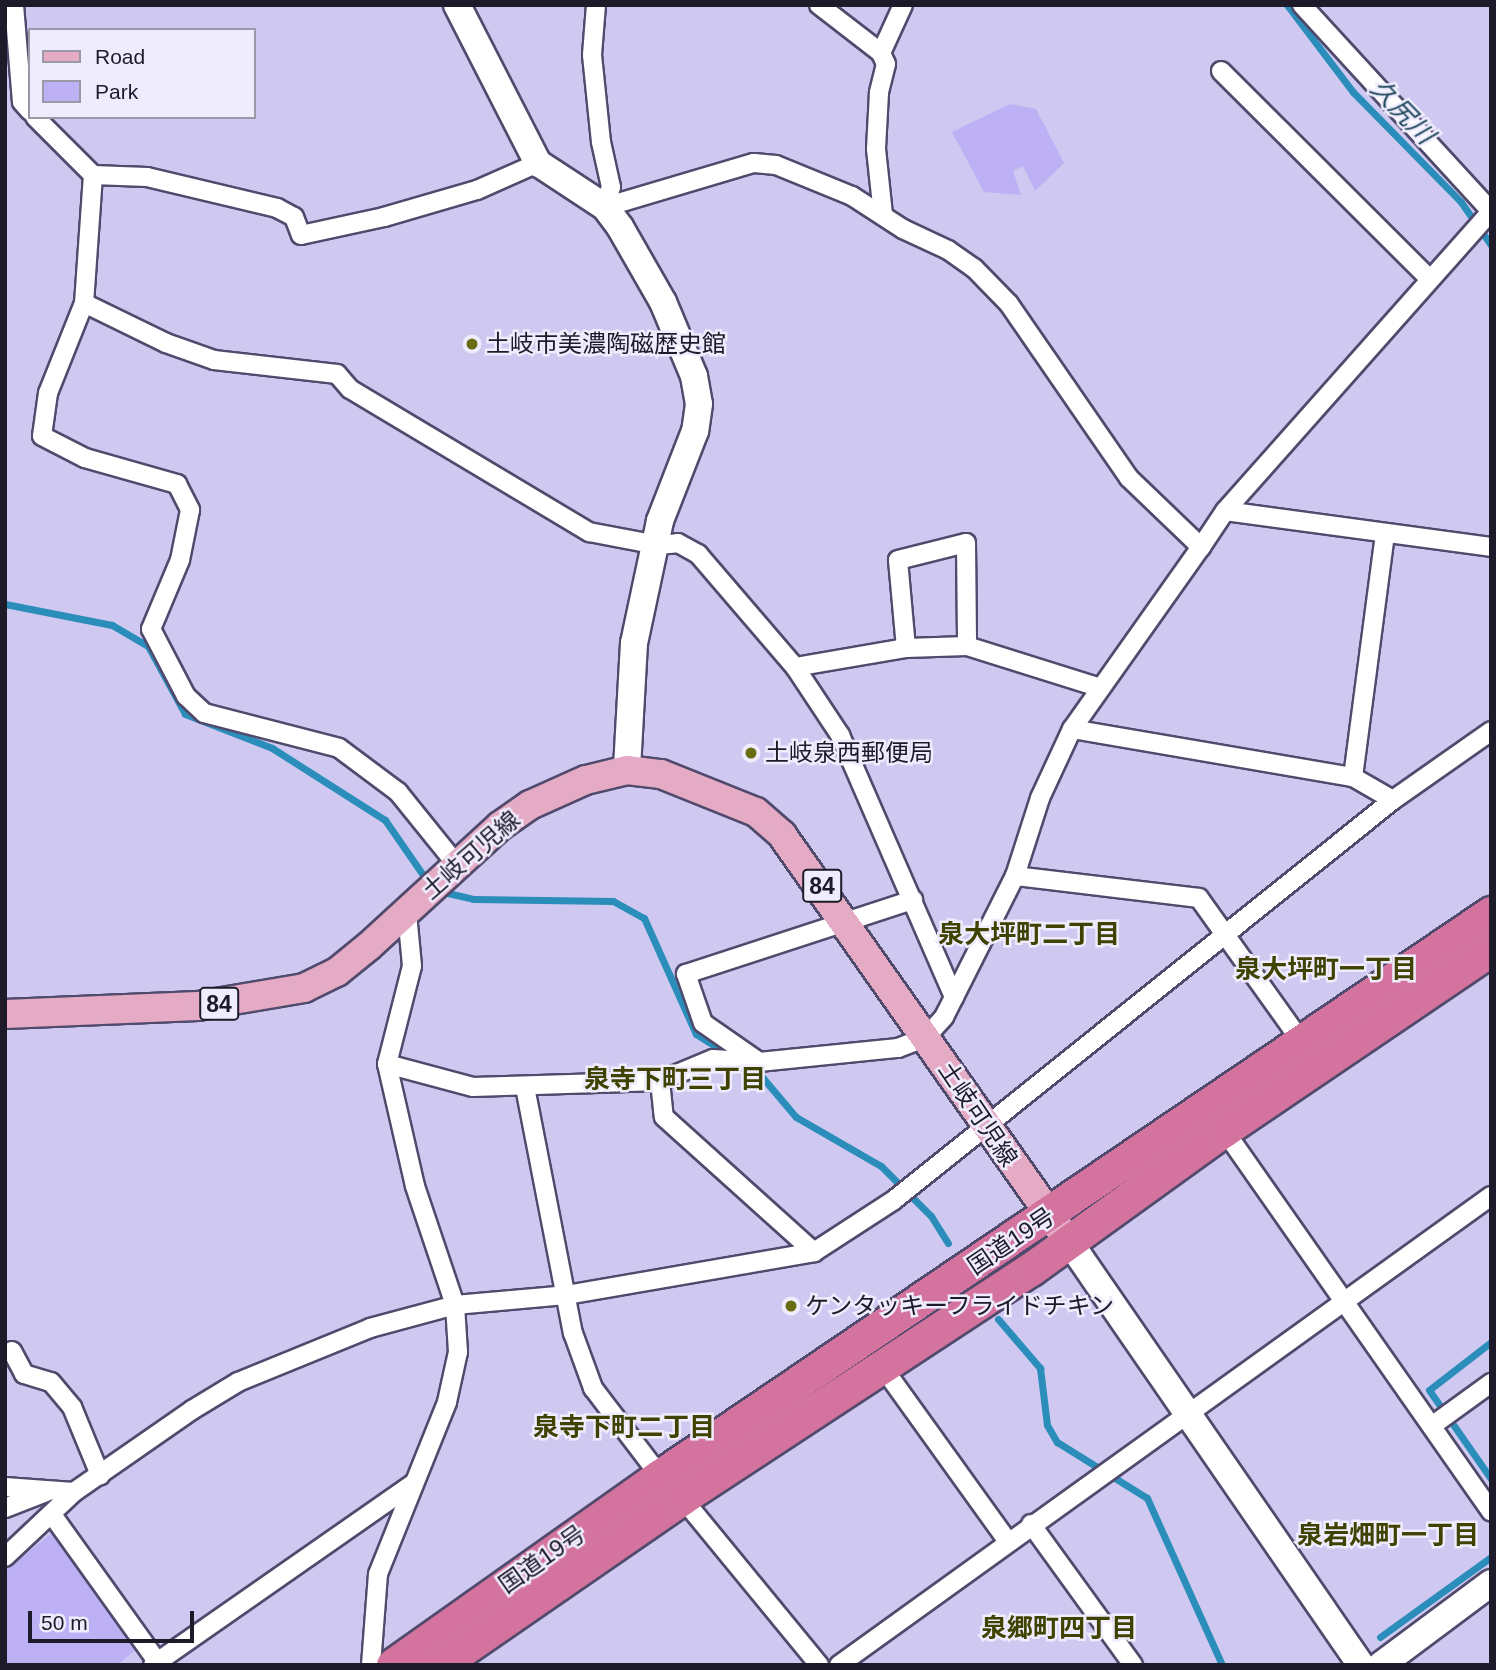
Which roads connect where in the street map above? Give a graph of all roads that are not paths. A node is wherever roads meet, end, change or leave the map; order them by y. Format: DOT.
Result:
graph roads {
  1 [pos="14,5"];
  2 [pos="457,5"];
  3 [pos="596,5"];
  4 [pos="819,5"];
  5 [pos="903,5"];
  6 [pos="1302,5"];
  7 [pos="881,53"];
  8 [pos="1221,71"];
  9 [pos="28,109"];
  10 [pos="37,119"];
  11 [pos="538,163"];
  12 [pos="93,175"];
  13 [pos="606,207"];
  14 [pos="1491,211"];
  15 [pos="883,215"];
  16 [pos="1429,278"];
  17 [pos="84,303"];
  18 [pos="1225,511"];
  19 [pos="1385,535"];
  20 [pos="657,545"];
  21 [pos="1201,547"];
  22 [pos="1491,547"];
  23 [pos="967,646"];
  24 [pos="906,648"];
  25 [pos="795,667"];
  26 [pos="1098,687"];
  27 [pos="1072,729"];
  28 [pos="1491,731"];
  29 [pos="627,770"];
  30 [pos="1353,777"];
  31 [pos="1393,800"];
  32 [pos="452,869"];
  33 [pos="1015,876"];
  34 [pos="913,900"];
  35 [pos="413,906"];
  36 [pos="1491,913"];
  37 [pos="847,921"];
  38 [pos="1227,934"];
  39 [pos="1491,949"];
  40 [pos="954,997"];
  41 [pos="5,1014"];
  42 [pos="926,1037"];
  43 [pos="1301,1041"];
  44 [pos="760,1062"];
  45 [pos="387,1064"];
  46 [pos="660,1081"];
  47 [pos="525,1087"];
  48 [pos="984,1127"];
  49 [pos="1224,1130"];
  50 [pos="1491,1196"];
  51 [pos="1050,1216"];
  52 [pos="1070,1243"];
  53 [pos="814,1251"];
  54 [pos="566,1295"];
  55 [pos="1346,1301"];
  56 [pos="454,1305"];
  57 [pos="12,1351"];
  58 [pos="884,1369"];
  59 [pos="1491,1383"];
  60 [pos="1191,1412"];
  61 [pos="1433,1425"];
  62 [pos="100,1475"];
  63 [pos="415,1482"];
  64 [pos="5,1487"];
  65 [pos="671,1487"];
  66 [pos="50,1491"];
  67 [pos="74,1492"];
  68 [pos="5,1508"];
  69 [pos="1491,1512"];
  70 [pos="53,1516"];
  71 [pos="1031,1524"];
  72 [pos="1007,1541"];
  73 [pos="5,1557"];
  74 [pos="1491,1583"];
  75 [pos="155,1663"];
  76 [pos="371,1665"];
  77 [pos="393,1665"];
  78 [pos="440,1665"];
  79 [pos="819,1665"];
  80 [pos="839,1665"];
  81 [pos="1133,1665"];
  82 [pos="1361,1665"];
  83 [pos="1381,1665"];
  1 -- 9 [label="street"];
  2 -- 11 [label="street"];
  3 -- 13 [label="street"];
  4 -- 7 [label="street"];
  5 -- 7 [label="street"];
  6 -- 14 [label="street"];
  7 -- 15 [label="street"];
  8 -- 16 [label="street"];
  10 -- 12 [label="street"];
  11 -- 12 [label="street"];
  11 -- 13 [label="street"];
  12 -- 17 [label="street"];
  13 -- 15 [label="street"];
  13 -- 20 [label="street"];
  14 -- 16 [label="street"];
  15 -- 21 [label="street"];
  16 -- 18 [label="street"];
  17 -- 20 [label="street"];
  17 -- 32 [label="street"];
  18 -- 19 [label="street"];
  18 -- 21 [label="street"];
  19 -- 22 [label="street"];
  19 -- 30 [label="street"];
  20 -- 25 [label="street"];
  20 -- 29 [label="street"];
  21 -- 26 [label="street"];
  23 -- 24 [label="street"];
  23 -- 24 [label="street"];
  23 -- 26 [label="street"];
  24 -- 25 [label="street"];
  25 -- 34 [label="street"];
  26 -- 27 [label="street"];
  27 -- 30 [label="street"];
  27 -- 33 [label="street"];
  28 -- 31 [label="street"];
  29 -- 32 [label="main road, 土岐可児線 / 84"];
  29 -- 37 [label="main road, 土岐可児線 / 84"];
  30 -- 31 [label="street"];
  31 -- 38 [label="street"];
  32 -- 35 [label="main road, 土岐可児線 / 84"];
  33 -- 38 [label="street"];
  33 -- 40 [label="street"];
  34 -- 37 [label="street"];
  34 -- 40 [label="street"];
  35 -- 41 [label="main road, 土岐可児線 / 84"];
  35 -- 45 [label="street"];
  36 -- 43 [label="highway, 国道19号"];
  37 -- 42 [label="main road, 土岐可児線 / 84"];
  37 -- 44 [label="street"];
  38 -- 43 [label="street"];
  38 -- 48 [label="street"];
  39 -- 49 [label="highway, 国道19号"];
  40 -- 42 [label="street"];
  42 -- 44 [label="street"];
  42 -- 48 [label="main road, 土岐可児線 / 84"];
  43 -- 51 [label="highway, 国道19号"];
  44 -- 46 [label="street"];
  45 -- 47 [label="street"];
  45 -- 56 [label="street"];
  46 -- 47 [label="street"];
  46 -- 53 [label="street"];
  47 -- 54 [label="street"];
  48 -- 51 [label="main road, 土岐可児線 / 84"];
  48 -- 53 [label="street"];
  49 -- 52 [label="highway, 国道19号"];
  49 -- 55 [label="street"];
  50 -- 55 [label="street"];
  51 -- 52 [label="main road, 土岐可児線 / 84"];
  51 -- 65 [label="highway, 国道19号"];
  52 -- 58 [label="highway, 国道19号"];
  52 -- 60 [label="street"];
  53 -- 54 [label="street"];
  54 -- 56 [label="street"];
  54 -- 65 [label="street"];
  55 -- 60 [label="street"];
  55 -- 61 [label="street"];
  56 -- 62 [label="street"];
  56 -- 63 [label="street"];
  57 -- 62 [label="street"];
  58 -- 65 [label="highway, 国道19号"];
  58 -- 72 [label="street"];
  59 -- 61 [label="street"];
  60 -- 71 [label="street"];
  60 -- 82 [label="street"];
  61 -- 69 [label="street"];
  62 -- 67 [label="street"];
  63 -- 75 [label="street"];
  63 -- 76 [label="street"];
  64 -- 66 [label="street"];
  65 -- 77 [label="highway, 国道19号"];
  65 -- 78 [label="highway, 国道19号"];
  65 -- 79 [label="street"];
  66 -- 67 [label="street"];
  66 -- 68 [label="street"];
  67 -- 70 [label="street"];
  70 -- 73 [label="street"];
  70 -- 75 [label="street"];
  71 -- 72 [label="street"];
  71 -- 81 [label="street"];
  72 -- 80 [label="street"];
  74 -- 83 [label="street"];
}
